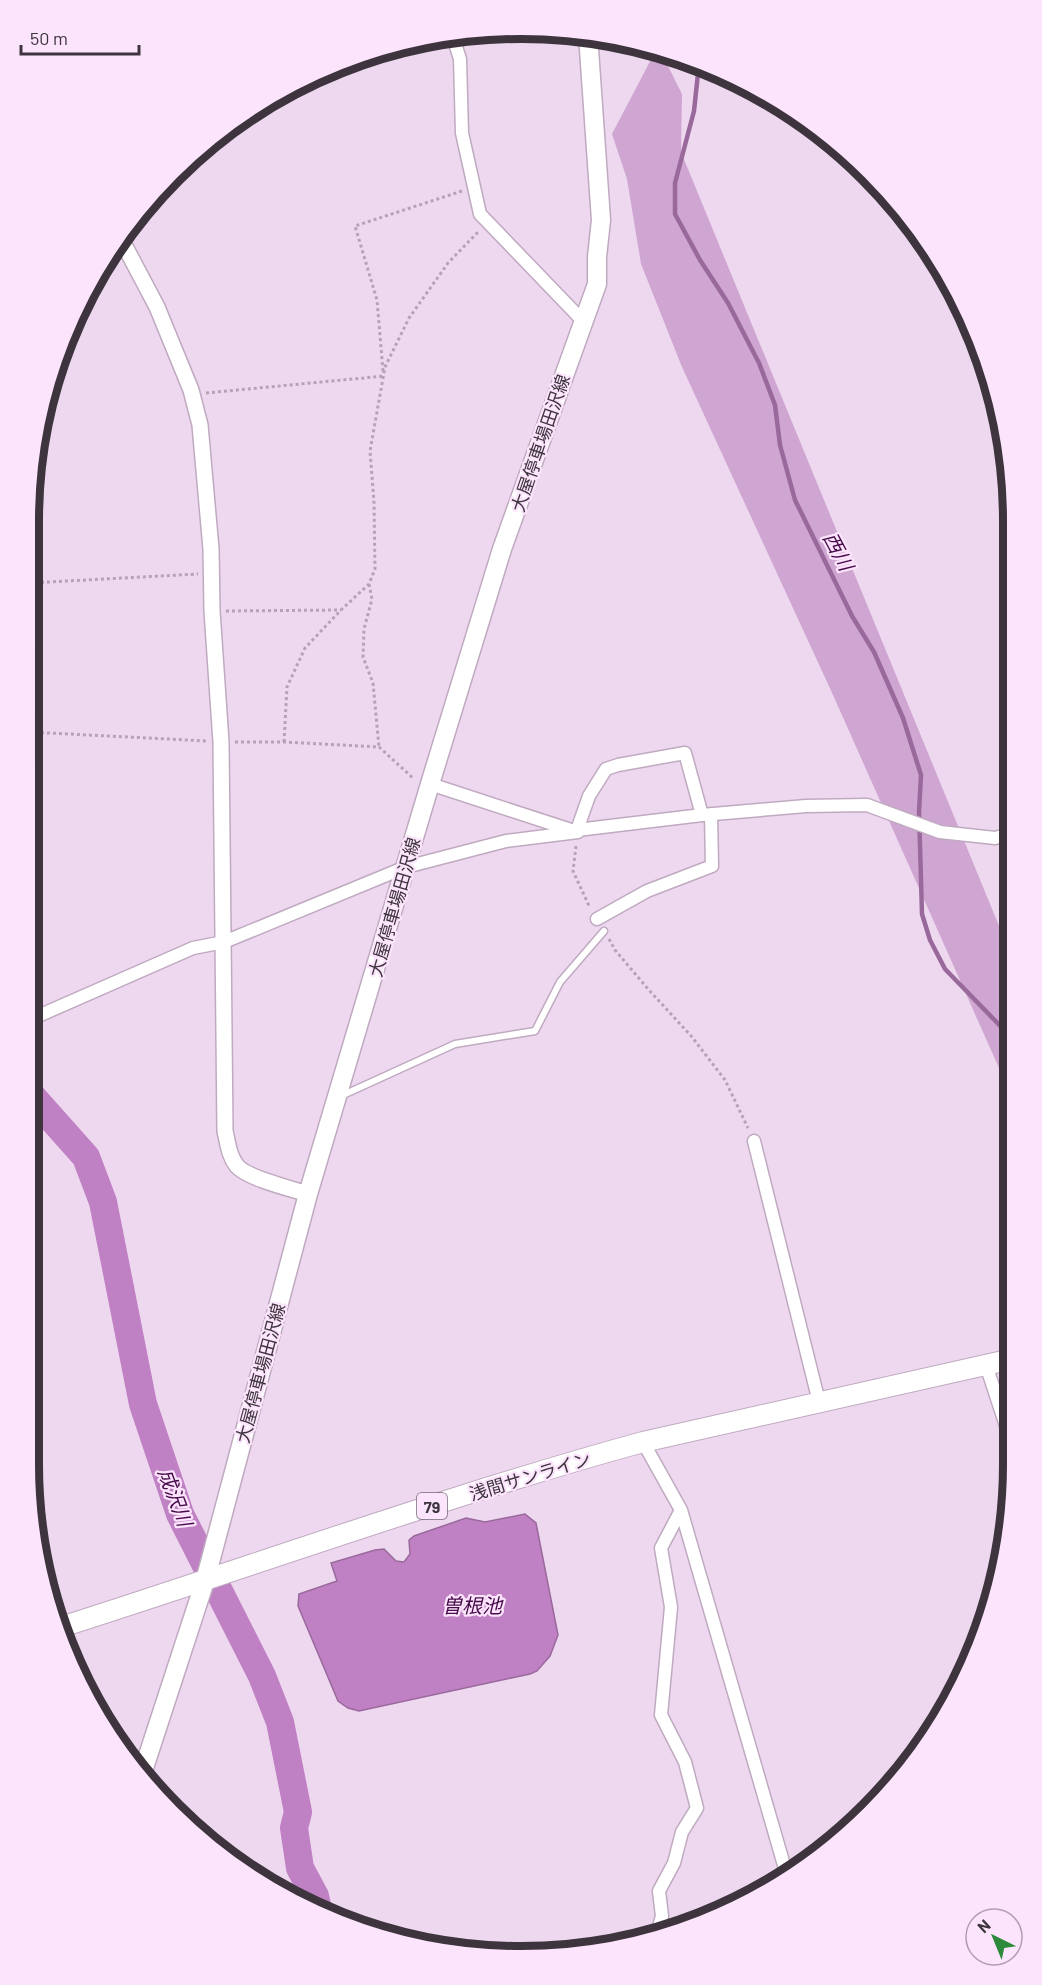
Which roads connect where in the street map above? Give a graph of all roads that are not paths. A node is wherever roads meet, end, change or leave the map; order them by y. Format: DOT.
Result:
graph roads {
  1 [pos="455,43"];
  2 [pos="589,44"];
  3 [pos="125,246"];
  4 [pos="582,320"];
  5 [pos="430,784"];
  6 [pos="707,814"];
  7 [pos="578,831"];
  8 [pos="1003,836"];
  9 [pos="406,867"];
  10 [pos="597,919"];
  11 [pos="604,931"];
  12 [pos="224,942"];
  13 [pos="39,1016"];
  14 [pos="338,1098"];
  15 [pos="754,1141"];
  16 [pos="308,1194"];
  17 [pos="1003,1361"];
  18 [pos="987,1365"];
  19 [pos="819,1402"];
  20 [pos="1003,1416"];
  21 [pos="643,1442"];
  22 [pos="681,1510"];
  23 [pos="213,1578"];
  24 [pos="67,1625"];
  25 [pos="145,1764"];
  26 [pos="785,1868"];
  27 [pos="659,1926"];
  1 -- 4 [label="street"];
  2 -- 4 [label="main road, 大屋停車場田沢線"];
  3 -- 12 [label="street"];
  4 -- 5 [label="main road, 大屋停車場田沢線"];
  5 -- 7 [label="street"];
  5 -- 9 [label="main road, 大屋停車場田沢線"];
  6 -- 7 [label="street"];
  6 -- 7 [label="street"];
  6 -- 8 [label="street"];
  6 -- 10 [label="street"];
  7 -- 9 [label="street"];
  9 -- 12 [label="street"];
  9 -- 14 [label="main road, 大屋停車場田沢線"];
  11 -- 14 [label="lane"];
  12 -- 13 [label="street"];
  12 -- 16 [label="street"];
  14 -- 16 [label="main road, 大屋停車場田沢線"];
  15 -- 19 [label="street"];
  16 -- 23 [label="main road, 大屋停車場田沢線"];
  17 -- 18 [label="main road, 浅間サンライン / 79"];
  18 -- 19 [label="main road, 浅間サンライン / 79"];
  18 -- 20 [label="street"];
  19 -- 21 [label="main road, 浅間サンライン / 79"];
  21 -- 22 [label="street"];
  21 -- 23 [label="main road, 浅間サンライン / 79"];
  22 -- 26 [label="street"];
  22 -- 27 [label="street"];
  23 -- 24 [label="main road, 浅間サンライン / 79"];
  23 -- 25 [label="main road, 大屋停車場田沢線"];
}
